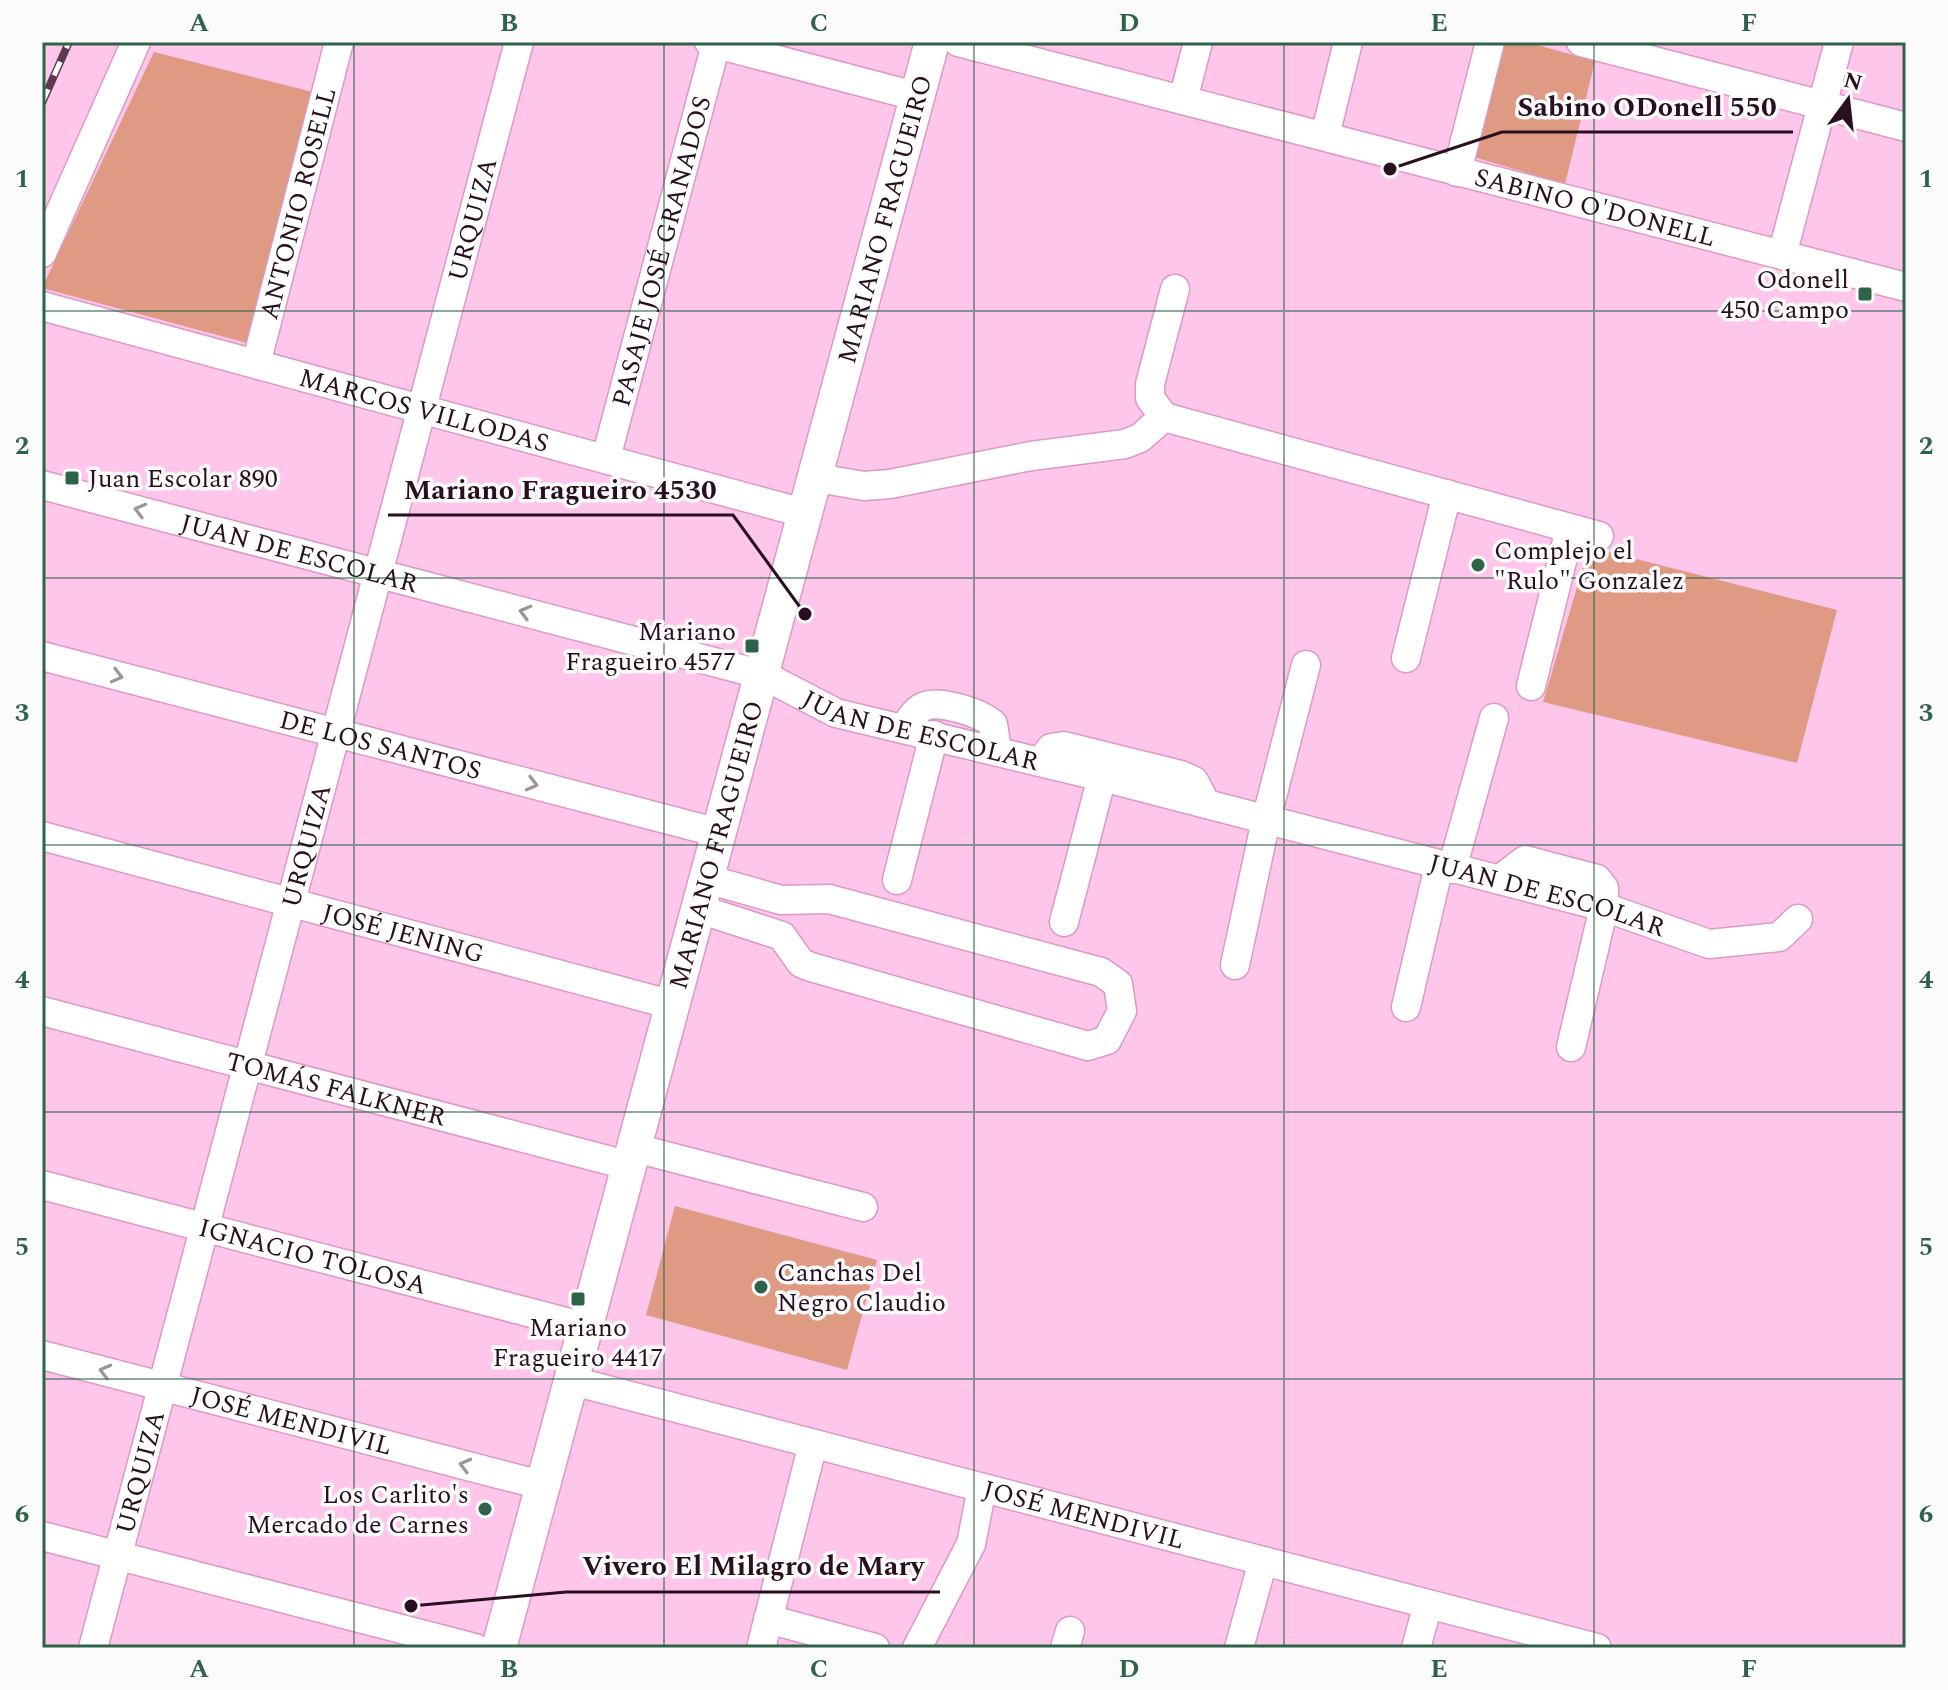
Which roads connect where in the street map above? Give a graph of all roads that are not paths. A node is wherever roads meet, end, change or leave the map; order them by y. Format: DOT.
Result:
graph roads {
  1 [pos="136,42"];
  2 [pos="339,42"];
  3 [pos="519,42"];
  4 [pos="932,42"];
  5 [pos="958,42"];
  6 [pos="1198,42"];
  7 [pos="1348,42"];
  8 [pos="1490,42"];
  9 [pos="1581,42"];
  10 [pos="1839,42"];
  11 [pos="712,43"];
  12 [pos="1034,52"];
  13 [pos="919,97"];
  14 [pos="1183,100"];
  15 [pos="1822,105"];
  16 [pos="1906,127"];
  17 [pos="1325,136"];
  18 [pos="1457,172"];
  19 [pos="42,253"];
  20 [pos="1782,255"];
  21 [pos="1906,287"];
  22 [pos="1175,289"];
  23 [pos="42,306"];
  24 [pos="256,364"];
  25 [pos="421,409"];
  26 [pos="1164,417"];
  27 [pos="606,458"];
  28 [pos="817,478"];
  29 [pos="42,485"];
  30 [pos="1447,494"];
  31 [pos="807,514"];
  32 [pos="1570,529"];
  33 [pos="1599,536"];
  34 [pos="378,573"];
  35 [pos="42,656"];
  36 [pos="1406,658"];
  37 [pos="1306,665"];
  38 [pos="763,675"];
  39 [pos="1531,686"];
  40 [pos="1494,718"];
  41 [pos="903,729"];
  42 [pos="335,733"];
  43 [pos="934,735"];
  44 [pos="997,751"];
  45 [pos="1041,762"];
  46 [pos="1102,777"];
  47 [pos="1206,804"];
  48 [pos="1266,820"];
  49 [pos="719,833"];
  50 [pos="42,836"];
  51 [pos="1446,868"];
  52 [pos="897,880"];
  53 [pos="703,894"];
  54 [pos="792,901"];
  55 [pos="291,902"];
  56 [pos="1604,907"];
  57 [pos="1798,919"];
  58 [pos="1064,922"];
  59 [pos="782,936"];
  60 [pos="1235,965"];
  61 [pos="673,1005"];
  62 [pos="1406,1007"];
  63 [pos="42,1011"];
  64 [pos="1571,1047"];
  65 [pos="247,1065"];
  66 [pos="633,1157"];
  67 [pos="42,1185"];
  68 [pos="863,1207"];
  69 [pos="204,1227"];
  70 [pos="585,1327"];
  71 [pos="42,1355"];
  72 [pos="569,1380"];
  73 [pos="162,1386"];
  74 [pos="813,1444"];
  75 [pos="541,1485"];
  76 [pos="982,1488"];
  77 [pos="42,1536"];
  78 [pos="117,1556"];
  79 [pos="1263,1561"];
  80 [pos="1428,1604"];
  81 [pos="768,1619"];
  82 [pos="1591,1647"];
  83 [pos="93,1648"];
  84 [pos="475,1648"];
  85 [pos="499,1648"];
  86 [pos="761,1648"];
  87 [pos="875,1648"];
  88 [pos="917,1648"];
  89 [pos="1239,1648"];
  90 [pos="1416,1648"];
  1 -- 19 [label="street"];
  2 -- 24 [label="street, ANTONIO ROSELL"];
  3 -- 25 [label="street, URQUIZA"];
  4 -- 13 [label="main road, MARIANO FRAGUEIRO"];
  5 -- 12 [label="street, SABINO O'DONELL"];
  6 -- 14 [label="street"];
  7 -- 17 [label="street"];
  8 -- 18 [label="street"];
  9 -- 15 [label="street"];
  10 -- 15 [label="street"];
  11 -- 13 [label="street"];
  11 -- 27 [label="street, PASAJE JOSÉ GRANADOS"];
  12 -- 14 [label="street, SABINO O'DONELL"];
  13 -- 28 [label="main road, MARIANO FRAGUEIRO"];
  14 -- 17 [label="street, SABINO O'DONELL"];
  15 -- 16 [label="street"];
  15 -- 20 [label="street"];
  17 -- 18 [label="street, SABINO O'DONELL"];
  18 -- 20 [label="street, SABINO O'DONELL"];
  20 -- 21 [label="street, SABINO O'DONELL"];
  22 -- 26 [label="street"];
  23 -- 24 [label="street, MARCOS VILLODAS"];
  24 -- 25 [label="street, MARCOS VILLODAS"];
  25 -- 27 [label="street, MARCOS VILLODAS"];
  25 -- 34 [label="street, URQUIZA"];
  26 -- 28 [label="street"];
  26 -- 30 [label="street"];
  27 -- 31 [label="street, MARCOS VILLODAS"];
  28 -- 31 [label="main road, MARIANO FRAGUEIRO"];
  34 -- 29 [label="street, JUAN DE ESCOLAR, one-way"];
  30 -- 32 [label="street"];
  30 -- 36 [label="street"];
  31 -- 38 [label="main road, MARIANO FRAGUEIRO"];
  32 -- 33 [label="street"];
  32 -- 39 [label="street"];
  38 -- 34 [label="street, JUAN DE ESCOLAR, one-way"];
  34 -- 42 [label="street, URQUIZA"];
  35 -- 42 [label="street, DE LOS SANTOS, one-way"];
  37 -- 48 [label="street"];
  38 -- 41 [label="street, JUAN DE ESCOLAR"];
  38 -- 49 [label="main road, MARIANO FRAGUEIRO"];
  40 -- 51 [label="street"];
  41 -- 43 [label="street, JUAN DE ESCOLAR"];
  41 -- 44 [label="street"];
  42 -- 49 [label="street, DE LOS SANTOS, one-way"];
  42 -- 55 [label="street, URQUIZA"];
  43 -- 44 [label="street, JUAN DE ESCOLAR"];
  43 -- 52 [label="street"];
  44 -- 45 [label="street, JUAN DE ESCOLAR"];
  45 -- 46 [label="street, JUAN DE ESCOLAR"];
  45 -- 47 [label="street"];
  46 -- 47 [label="street, JUAN DE ESCOLAR"];
  46 -- 58 [label="street"];
  47 -- 48 [label="street, JUAN DE ESCOLAR"];
  48 -- 51 [label="street, JUAN DE ESCOLAR"];
  48 -- 60 [label="street"];
  49 -- 53 [label="main road, MARIANO FRAGUEIRO"];
  50 -- 55 [label="street, JOSÉ JENING"];
  51 -- 56 [label="street, JUAN DE ESCOLAR"];
  51 -- 62 [label="street"];
  53 -- 54 [label="street"];
  53 -- 59 [label="street"];
  53 -- 61 [label="main road, MARIANO FRAGUEIRO"];
  54 -- 59 [label="street"];
  54 -- 59 [label="street"];
  55 -- 61 [label="street, JOSÉ JENING"];
  55 -- 65 [label="street, URQUIZA"];
  56 -- 57 [label="street, JUAN DE ESCOLAR"];
  56 -- 64 [label="street"];
  61 -- 66 [label="main road, MARIANO FRAGUEIRO"];
  63 -- 65 [label="street, TOMÁS FALKNER"];
  65 -- 66 [label="street, TOMÁS FALKNER"];
  65 -- 69 [label="street, URQUIZA"];
  66 -- 68 [label="street, TOMÁS FALKNER"];
  66 -- 70 [label="main road, MARIANO FRAGUEIRO"];
  67 -- 69 [label="street, IGNACIO TOLOSA"];
  69 -- 70 [label="street, IGNACIO TOLOSA"];
  69 -- 73 [label="street, URQUIZA"];
  70 -- 72 [label="main road, MARIANO FRAGUEIRO"];
  73 -- 71 [label="street, JOSÉ MENDIVIL, one-way"];
  72 -- 74 [label="street, JOSÉ MENDIVIL"];
  72 -- 75 [label="main road, MARIANO FRAGUEIRO"];
  75 -- 73 [label="street, JOSÉ MENDIVIL, one-way"];
  73 -- 78 [label="street, URQUIZA"];
  74 -- 76 [label="street, JOSÉ MENDIVIL"];
  74 -- 81 [label="street"];
  75 -- 85 [label="main road, MARIANO FRAGUEIRO"];
  76 -- 79 [label="street, JOSÉ MENDIVIL"];
  76 -- 88 [label="street"];
  77 -- 78 [label="street"];
  78 -- 83 [label="street, URQUIZA"];
  78 -- 84 [label="street"];
  79 -- 80 [label="street, JOSÉ MENDIVIL"];
  79 -- 89 [label="street"];
  80 -- 82 [label="street, JOSÉ MENDIVIL"];
  80 -- 90 [label="street"];
  81 -- 86 [label="street"];
  81 -- 87 [label="street"];
}
